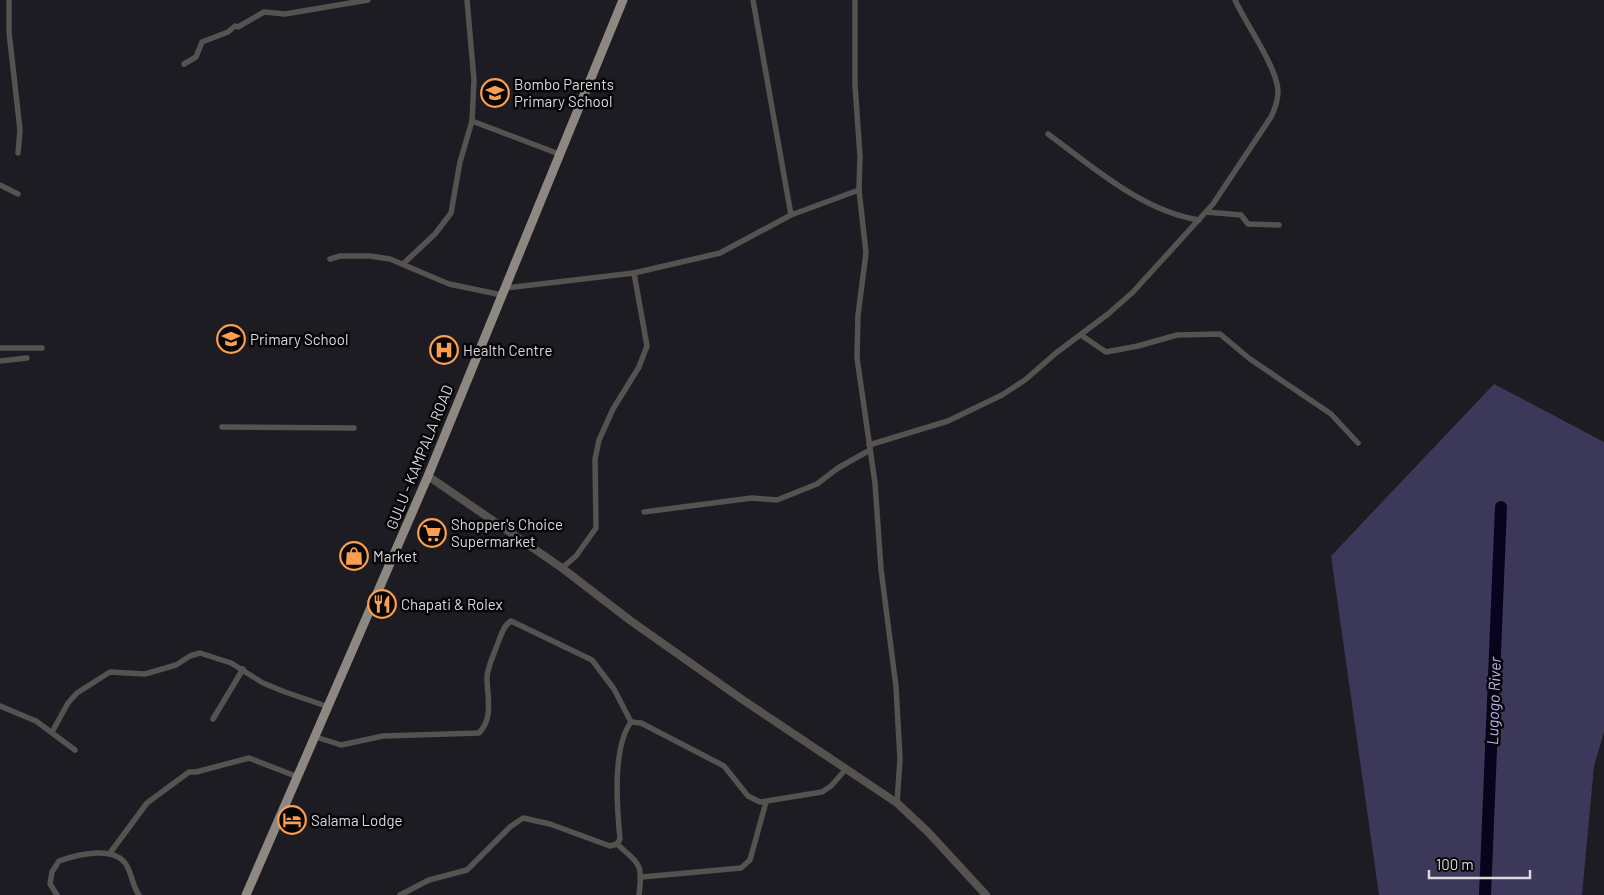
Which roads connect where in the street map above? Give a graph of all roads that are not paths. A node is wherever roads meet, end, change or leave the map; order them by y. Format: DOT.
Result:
graph roads {
  1 [pos="9,0"];
  2 [pos="368,0"];
  3 [pos="467,0"];
  4 [pos="623,0"];
  5 [pos="754,0"];
  6 [pos="855,0"];
  7 [pos="1235,0"];
  8 [pos="184,64"];
  9 [pos="472,121"];
  10 [pos="1048,134"];
  11 [pos="18,153"];
  12 [pos="560,154"];
  13 [pos="0,184"];
  14 [pos="859,190"];
  15 [pos="18,194"];
  16 [pos="1206,212"];
  17 [pos="791,215"];
  18 [pos="1199,220"];
  19 [pos="1279,225"];
  20 [pos="330,259"];
  21 [pos="404,263"];
  22 [pos="634,272"];
  23 [pos="504,292"];
  24 [pos="1081,335"];
  25 [pos="0,348"];
  26 [pos="42,348"];
  27 [pos="27,358"];
  28 [pos="0,361"];
  29 [pos="222,428"];
  30 [pos="354,428"];
  31 [pos="1358,444"];
  32 [pos="869,447"];
  33 [pos="428,476"];
  34 [pos="644,512"];
  35 [pos="562,568"];
  36 [pos="243,669"];
  37 [pos="0,706"];
  38 [pos="329,707"];
  39 [pos="213,719"];
  40 [pos="631,722"];
  41 [pos="52,732"];
  42 [pos="316,737"];
  43 [pos="75,750"];
  44 [pos="846,769"];
  45 [pos="298,777"];
  46 [pos="766,802"];
  47 [pos="897,803"];
  48 [pos="617,844"];
  49 [pos="110,853"];
  50 [pos="642,878"];
  51 [pos="57,895"];
  52 [pos="140,895"];
  53 [pos="246,895"];
  54 [pos="400,895"];
  55 [pos="639,895"];
  56 [pos="986,895"];
  1 -- 11 [label="street"];
  2 -- 8 [label="street"];
  3 -- 9 [label="street"];
  4 -- 12 [label="main road, GULU - KAMPALA ROAD"];
  5 -- 17 [label="street"];
  6 -- 14 [label="street"];
  7 -- 16 [label="street"];
  9 -- 12 [label="street"];
  9 -- 21 [label="street"];
  10 -- 18 [label="street"];
  12 -- 23 [label="main road, GULU - KAMPALA ROAD"];
  13 -- 15 [label="street"];
  14 -- 17 [label="street"];
  14 -- 32 [label="street"];
  16 -- 18 [label="street"];
  16 -- 19 [label="street"];
  17 -- 22 [label="street"];
  18 -- 24 [label="street"];
  20 -- 21 [label="street"];
  21 -- 23 [label="street"];
  22 -- 23 [label="street"];
  22 -- 35 [label="street"];
  23 -- 33 [label="main road, GULU - KAMPALA ROAD"];
  24 -- 31 [label="street"];
  24 -- 32 [label="street"];
  25 -- 26 [label="street"];
  27 -- 28 [label="street"];
  29 -- 30 [label="street"];
  32 -- 34 [label="street"];
  32 -- 47 [label="street"];
  33 -- 35 [label="street"];
  33 -- 38 [label="main road, GULU - KAMPALA ROAD"];
  35 -- 44 [label="street"];
  36 -- 38 [label="street"];
  36 -- 39 [label="street"];
  36 -- 41 [label="street"];
  37 -- 41 [label="street"];
  38 -- 42 [label="main road, GULU - KAMPALA ROAD"];
  40 -- 42 [label="street"];
  40 -- 46 [label="street"];
  40 -- 48 [label="street"];
  41 -- 43 [label="street"];
  42 -- 45 [label="main road, GULU - KAMPALA ROAD"];
  44 -- 46 [label="street"];
  44 -- 47 [label="street"];
  45 -- 49 [label="street"];
  45 -- 53 [label="main road, GULU - KAMPALA ROAD"];
  46 -- 50 [label="street"];
  47 -- 56 [label="street"];
  48 -- 50 [label="street"];
  48 -- 54 [label="street"];
  49 -- 51 [label="street"];
  49 -- 52 [label="street"];
  50 -- 55 [label="street"];
}
